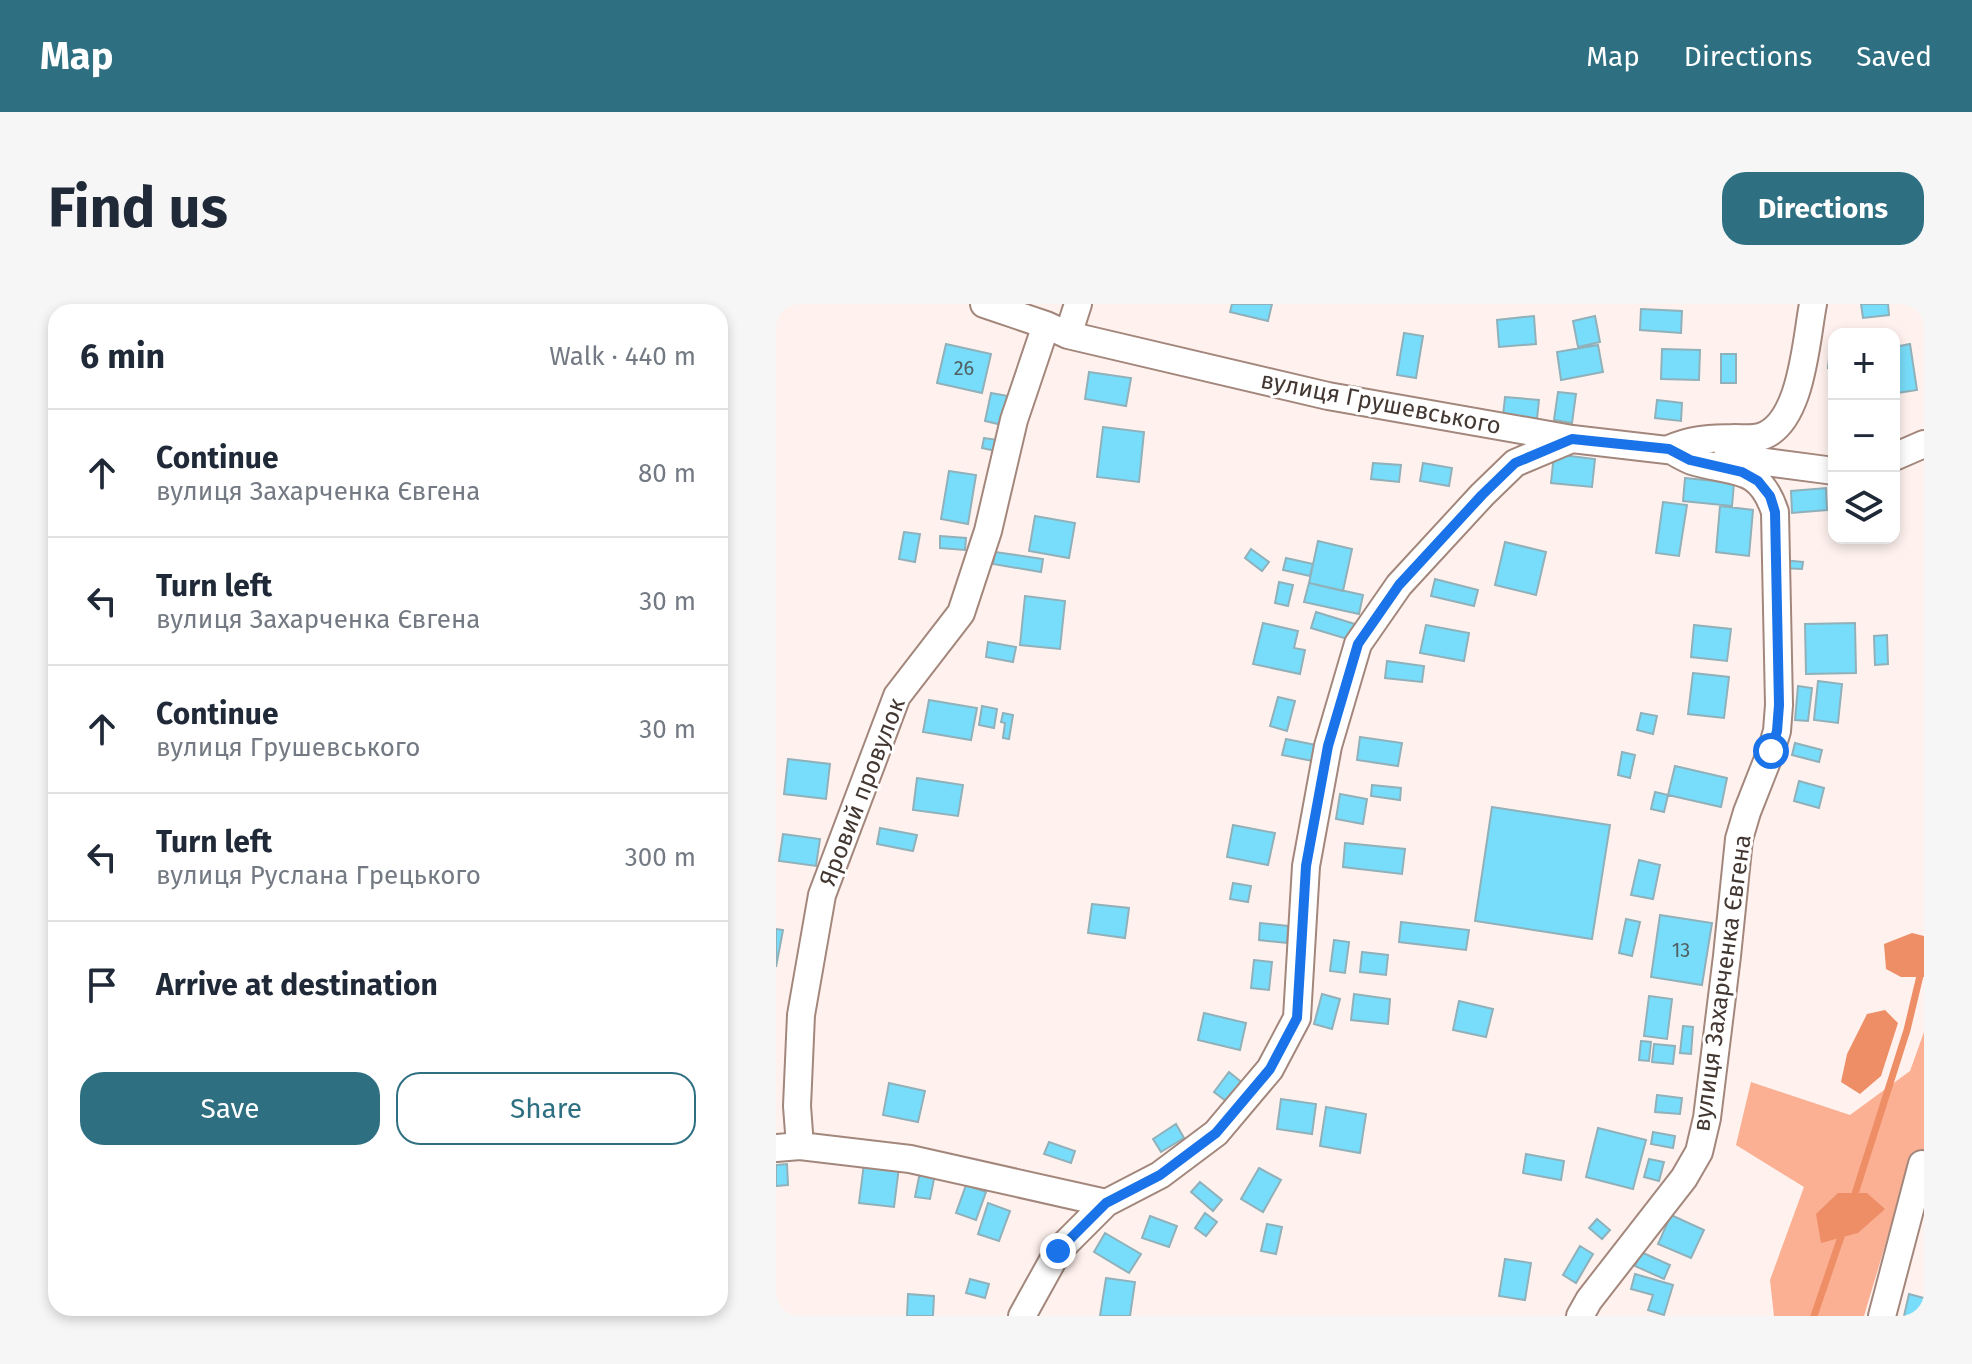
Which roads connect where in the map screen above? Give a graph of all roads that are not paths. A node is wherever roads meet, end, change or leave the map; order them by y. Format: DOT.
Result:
graph roads {
  1 [pos="984,304"];
  2 [pos="1078,304"];
  3 [pos="1813,304"];
  4 [pos="1057,330"];
  5 [pos="1572,439"];
  6 [pos="1924,444"];
  7 [pos="1669,449"];
  8 [pos="1900,454"];
  9 [pos="1828,470"];
  10 [pos="788,1147"];
  11 [pos="1922,1164"];
  12 [pos="1106,1203"];
  13 [pos="1022,1316"];
  14 [pos="1580,1316"];
  15 [pos="1882,1316"];
  1 -- 4 [label="street, вулиця Грушевського"];
  2 -- 4 [label="street, Яровий провулок"];
  3 -- 7 [label="street"];
  4 -- 5 [label="street, вулиця Грушевського"];
  4 -- 10 [label="street, Яровий провулок"];
  5 -- 7 [label="street, вулиця Грушевського"];
  5 -- 12 [label="street"];
  6 -- 8 [label="street"];
  7 -- 9 [label="street, вулиця Грушевського"];
  7 -- 14 [label="street, вулиця Захарченка Євгена"];
  10 -- 12 [label="street"];
  11 -- 15 [label="street"];
  12 -- 13 [label="street"];
}
